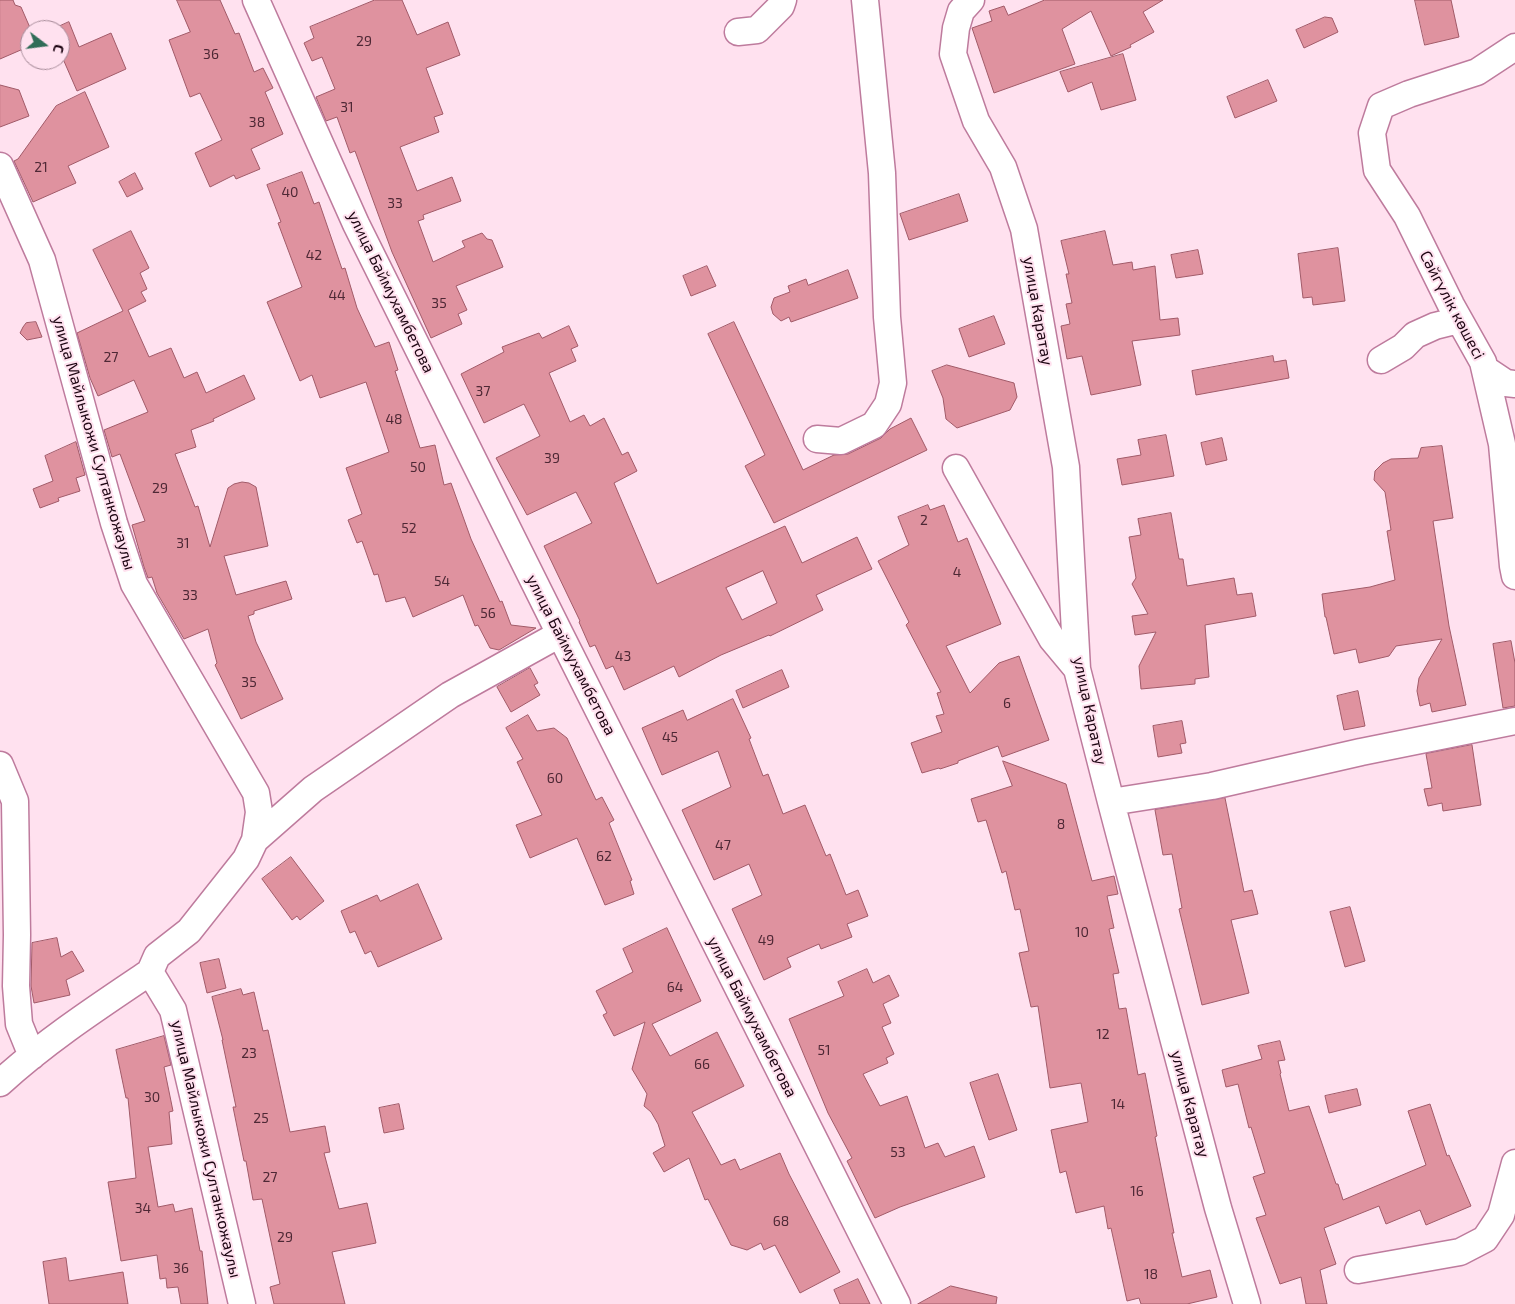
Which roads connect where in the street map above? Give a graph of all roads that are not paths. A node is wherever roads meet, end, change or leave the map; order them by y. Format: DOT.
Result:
graph roads {
  1 [pos="256,0"];
  2 [pos="783,0"];
  3 [pos="865,0"];
  4 [pos="971,0"];
  5 [pos="738,32"];
  6 [pos="1515,47"];
  7 [pos="0,166"];
  8 [pos="1459,320"];
  9 [pos="1380,360"];
  10 [pos="1484,369"];
  11 [pos="1515,384"];
  12 [pos="817,439"];
  13 [pos="956,468"];
  14 [pos="1515,576"];
  15 [pos="560,634"];
  16 [pos="1077,669"];
  17 [pos="1515,720"];
  18 [pos="0,765"];
  19 [pos="1111,802"];
  20 [pos="255,840"];
  21 [pos="150,972"];
  22 [pos="32,1056"];
  23 [pos="0,1083"];
  24 [pos="1515,1162"];
  25 [pos="1510,1212"];
  26 [pos="1358,1270"];
  27 [pos="242,1304"];
  28 [pos="897,1304"];
  29 [pos="1247,1304"];
  1 -- 15 [label="street, улица Баймухамбетова"];
  2 -- 5 [label="street"];
  3 -- 12 [label="street"];
  4 -- 16 [label="street, улица Каратау"];
  6 -- 8 [label="street, Сәйгүлік көшесі"];
  7 -- 20 [label="street, улица Майлыкожи Султанкожаулы"];
  8 -- 9 [label="street"];
  8 -- 10 [label="street, Сәйгүлік көшесі"];
  10 -- 11 [label="street"];
  10 -- 14 [label="street, Сәйгүлік көшесі"];
  13 -- 16 [label="street"];
  15 -- 20 [label="street"];
  15 -- 28 [label="street, улица Баймухамбетова"];
  16 -- 19 [label="street, улица Каратау"];
  17 -- 19 [label="street"];
  18 -- 22 [label="street"];
  19 -- 29 [label="street, улица Каратау"];
  20 -- 21 [label="street, улица Майлыкожи Султанкожаулы"];
  21 -- 22 [label="street"];
  21 -- 27 [label="street, улица Майлыкожи Султанкожаулы"];
  22 -- 23 [label="street"];
  24 -- 25 [label="street"];
  25 -- 26 [label="street"];
}
